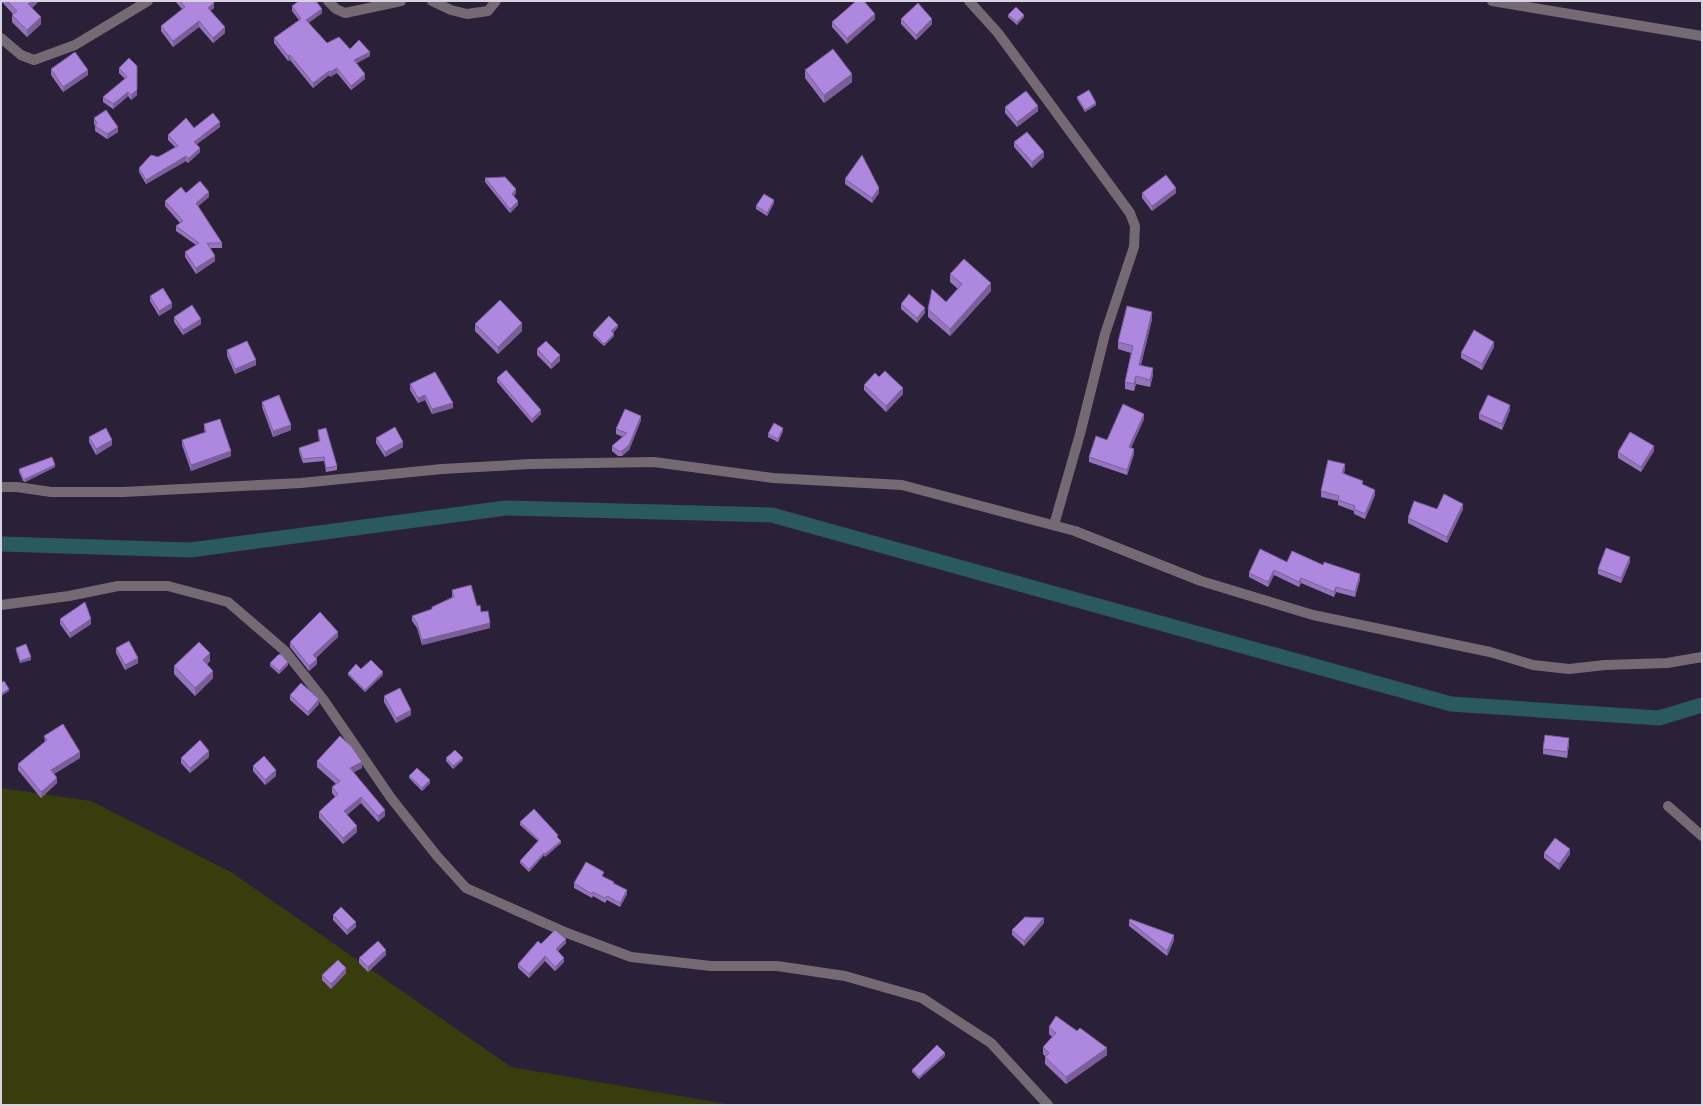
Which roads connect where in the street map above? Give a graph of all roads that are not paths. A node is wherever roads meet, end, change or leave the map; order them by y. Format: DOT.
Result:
graph roads {
  1 [pos="148,1"];
  2 [pos="328,1"];
  3 [pos="401,1"];
  4 [pos="432,1"];
  5 [pos="496,1"];
  6 [pos="969,1"];
  7 [pos="1492,1"];
  8 [pos="1702,36"];
  9 [pos="1,38"];
  10 [pos="1,487"];
  11 [pos="1054,525"];
  12 [pos="1,605"];
  13 [pos="1702,657"];
  14 [pos="1668,806"];
  15 [pos="1702,836"];
  16 [pos="1048,1105"];
  1 -- 9 [label="street"];
  2 -- 3 [label="street"];
  4 -- 5 [label="street"];
  6 -- 11 [label="street"];
  7 -- 8 [label="street"];
  10 -- 11 [label="street"];
  11 -- 13 [label="street"];
  12 -- 16 [label="street"];
  14 -- 15 [label="street"];
}
